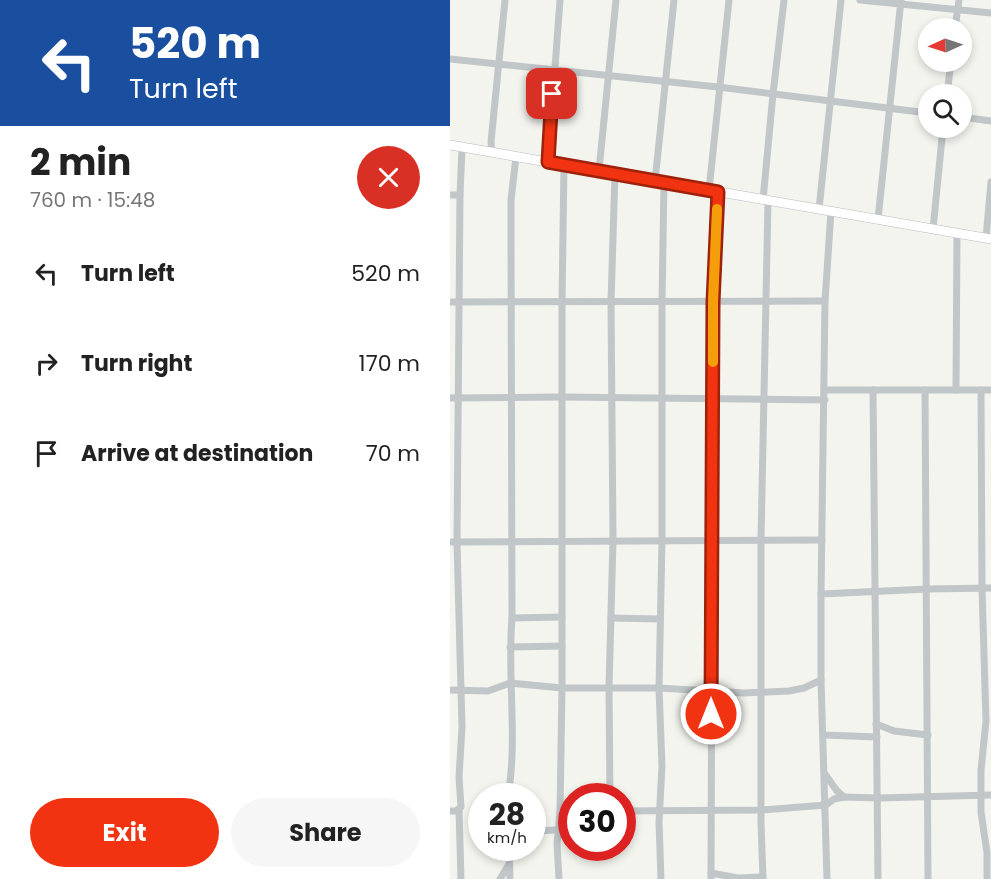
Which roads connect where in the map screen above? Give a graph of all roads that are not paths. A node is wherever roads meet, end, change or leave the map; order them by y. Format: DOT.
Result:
graph roads {
  1 [pos="505,0"];
  2 [pos="560,0"];
  3 [pos="616,0"];
  4 [pos="674,0"];
  5 [pos="729,0"];
  6 [pos="784,0"];
  7 [pos="841,0"];
  8 [pos="860,0"];
  9 [pos="959,0"];
  10 [pos="901,2"];
  11 [pos="957,10"];
  12 [pos="991,13"];
  13 [pos="956,18"];
  14 [pos="450,59"];
  15 [pos="500,65"];
  16 [pos="554,71"];
  17 [pos="608,76"];
  18 [pos="664,82"];
  19 [pos="718,87"];
  20 [pos="773,94"];
  21 [pos="830,100"];
  22 [pos="889,107"];
  23 [pos="918,111"];
  24 [pos="972,118"];
  25 [pos="991,121"];
  26 [pos="942,138"];
  27 [pos="450,146"];
  28 [pos="462,148"];
  29 [pos="492,153"];
  30 [pos="516,157"];
  31 [pos="548,162"];
  32 [pos="564,165"];
  33 [pos="599,170"];
  34 [pos="615,173"];
  35 [pos="660,182"];
  36 [pos="991,182"];
  37 [pos="714,191"];
  38 [pos="450,195"];
  39 [pos="460,195"];
  40 [pos="766,200"];
  41 [pos="819,210"];
  42 [pos="831,211"];
  43 [pos="878,219"];
  44 [pos="933,229"];
  45 [pos="957,233"];
  46 [pos="989,238"];
  47 [pos="765,301"];
  48 [pos="450,302"];
  49 [pos="460,302"];
  50 [pos="512,302"];
  51 [pos="562,302"];
  52 [pos="611,302"];
  53 [pos="662,302"];
  54 [pos="713,302"];
  55 [pos="825,302"];
  56 [pos="825,390"];
  57 [pos="873,390"];
  58 [pos="925,390"];
  59 [pos="956,390"];
  60 [pos="981,390"];
  61 [pos="991,390"];
  62 [pos="512,397"];
  63 [pos="562,397"];
  64 [pos="450,398"];
  65 [pos="459,398"];
  66 [pos="611,398"];
  67 [pos="663,398"];
  68 [pos="713,399"];
  69 [pos="764,400"];
  70 [pos="825,400"];
  71 [pos="561,540"];
  72 [pos="613,540"];
  73 [pos="662,540"];
  74 [pos="712,540"];
  75 [pos="761,540"];
  76 [pos="822,540"];
  77 [pos="511,541"];
  78 [pos="454,542"];
  79 [pos="991,588"];
  80 [pos="928,589"];
  81 [pos="982,589"];
  82 [pos="875,591"];
  83 [pos="821,594"];
  84 [pos="562,617"];
  85 [pos="512,618"];
  86 [pos="610,618"];
  87 [pos="660,619"];
  88 [pos="450,620"];
  89 [pos="459,620"];
  90 [pos="562,646"];
  91 [pos="510,647"];
  92 [pos="821,680"];
  93 [pos="510,684"];
  94 [pos="609,687"];
  95 [pos="562,688"];
  96 [pos="659,688"];
  97 [pos="450,690"];
  98 [pos="460,690"];
  99 [pos="711,691"];
  100 [pos="761,692"];
  101 [pos="876,724"];
  102 [pos="823,735"];
  103 [pos="928,735"];
  104 [pos="877,737"];
  105 [pos="987,747"];
  106 [pos="825,773"];
  107 [pos="509,783"];
  108 [pos="560,783"];
  109 [pos="610,783"];
  110 [pos="981,795"];
  111 [pos="991,795"];
  112 [pos="844,797"];
  113 [pos="928,797"];
  114 [pos="879,798"];
  115 [pos="826,805"];
  116 [pos="710,809"];
  117 [pos="459,810"];
  118 [pos="659,810"];
  119 [pos="761,810"];
  120 [pos="450,811"];
  121 [pos="636,811"];
  122 [pos="982,819"];
  123 [pos="991,820"];
  124 [pos="558,824"];
  125 [pos="546,830"];
  126 [pos="557,830"];
  127 [pos="509,864"];
  128 [pos="711,876"];
  129 [pos="763,878"];
  130 [pos="461,879"];
  131 [pos="500,879"];
  132 [pos="510,879"];
  133 [pos="559,879"];
  134 [pos="662,879"];
  135 [pos="827,879"];
  136 [pos="878,879"];
  137 [pos="928,879"];
  138 [pos="987,879"];
  1 -- 15 [label="street"];
  2 -- 16 [label="street"];
  3 -- 17 [label="street"];
  4 -- 18 [label="street"];
  5 -- 19 [label="street"];
  6 -- 20 [label="street"];
  7 -- 21 [label="street"];
  8 -- 10 [label="street"];
  9 -- 11 [label="street"];
  10 -- 11 [label="street"];
  10 -- 22 [label="street"];
  11 -- 12 [label="street"];
  11 -- 13 [label="street"];
  14 -- 15 [label="street"];
  15 -- 16 [label="street"];
  15 -- 29 [label="street"];
  16 -- 17 [label="street"];
  16 -- 31 [label="street"];
  17 -- 18 [label="street"];
  17 -- 33 [label="street"];
  18 -- 19 [label="street"];
  18 -- 35 [label="street"];
  19 -- 20 [label="street"];
  19 -- 37 [label="street"];
  20 -- 21 [label="street"];
  20 -- 40 [label="street"];
  21 -- 22 [label="street"];
  21 -- 41 [label="street"];
  22 -- 23 [label="street"];
  22 -- 43 [label="street"];
  24 -- 25 [label="street"];
  26 -- 44 [label="street"];
  27 -- 28 [label="street"];
  28 -- 29 [label="street"];
  28 -- 39 [label="street"];
  29 -- 30 [label="street"];
  30 -- 31 [label="street"];
  30 -- 50 [label="street"];
  31 -- 32 [label="street"];
  32 -- 33 [label="street"];
  32 -- 51 [label="street"];
  33 -- 34 [label="street"];
  34 -- 35 [label="street"];
  34 -- 52 [label="street"];
  35 -- 37 [label="street"];
  35 -- 53 [label="street"];
  36 -- 46 [label="street"];
  37 -- 40 [label="street"];
  37 -- 54 [label="street"];
  38 -- 39 [label="street"];
  39 -- 49 [label="street"];
  40 -- 41 [label="street"];
  40 -- 47 [label="street"];
  41 -- 42 [label="street"];
  42 -- 43 [label="street"];
  42 -- 55 [label="street"];
  43 -- 44 [label="street"];
  44 -- 45 [label="street"];
  45 -- 46 [label="street"];
  45 -- 59 [label="street"];
  47 -- 54 [label="street"];
  47 -- 55 [label="street"];
  47 -- 69 [label="street"];
  48 -- 49 [label="street"];
  49 -- 50 [label="street"];
  49 -- 65 [label="street"];
  50 -- 51 [label="street"];
  50 -- 62 [label="street"];
  51 -- 52 [label="street"];
  51 -- 63 [label="street"];
  52 -- 53 [label="street"];
  52 -- 66 [label="street"];
  53 -- 54 [label="street"];
  53 -- 67 [label="street"];
  54 -- 68 [label="street"];
  55 -- 56 [label="street"];
  56 -- 57 [label="street"];
  56 -- 70 [label="street"];
  57 -- 58 [label="street"];
  57 -- 82 [label="street"];
  58 -- 59 [label="street"];
  58 -- 80 [label="street"];
  59 -- 60 [label="street"];
  60 -- 61 [label="street"];
  60 -- 81 [label="street"];
  62 -- 63 [label="street"];
  62 -- 65 [label="street"];
  62 -- 77 [label="street"];
  63 -- 66 [label="street"];
  63 -- 71 [label="street"];
  64 -- 65 [label="street"];
  65 -- 78 [label="street"];
  66 -- 67 [label="street"];
  66 -- 72 [label="street"];
  67 -- 68 [label="street"];
  67 -- 73 [label="street"];
  68 -- 69 [label="street"];
  68 -- 74 [label="street"];
  69 -- 70 [label="street"];
  69 -- 75 [label="street"];
  70 -- 76 [label="street"];
  71 -- 72 [label="street"];
  71 -- 77 [label="street"];
  71 -- 84 [label="street"];
  72 -- 73 [label="street"];
  72 -- 86 [label="street"];
  73 -- 74 [label="street"];
  73 -- 87 [label="street"];
  74 -- 75 [label="street"];
  74 -- 99 [label="street"];
  75 -- 76 [label="street"];
  75 -- 100 [label="street"];
  76 -- 83 [label="street"];
  77 -- 78 [label="street"];
  77 -- 85 [label="street"];
  78 -- 89 [label="street"];
  79 -- 81 [label="street"];
  80 -- 81 [label="street"];
  80 -- 82 [label="street"];
  80 -- 103 [label="street"];
  81 -- 105 [label="street"];
  82 -- 83 [label="street"];
  82 -- 101 [label="street"];
  83 -- 92 [label="street"];
  84 -- 85 [label="street"];
  84 -- 90 [label="street"];
  85 -- 91 [label="street"];
  86 -- 87 [label="street"];
  86 -- 94 [label="street"];
  87 -- 96 [label="street"];
  88 -- 89 [label="street"];
  89 -- 98 [label="street"];
  90 -- 91 [label="street"];
  90 -- 95 [label="street"];
  91 -- 93 [label="street"];
  92 -- 100 [label="street"];
  92 -- 102 [label="street"];
  93 -- 95 [label="street"];
  93 -- 98 [label="street"];
  93 -- 107 [label="street"];
  94 -- 95 [label="street"];
  94 -- 96 [label="street"];
  94 -- 109 [label="street"];
  95 -- 108 [label="street"];
  96 -- 99 [label="street"];
  96 -- 118 [label="street"];
  97 -- 98 [label="street"];
  98 -- 117 [label="street"];
  99 -- 100 [label="street"];
  99 -- 116 [label="street"];
  100 -- 119 [label="street"];
  101 -- 103 [label="street"];
  101 -- 104 [label="street"];
  102 -- 104 [label="street"];
  102 -- 106 [label="street"];
  103 -- 113 [label="street"];
  104 -- 114 [label="street"];
  105 -- 110 [label="street"];
  106 -- 112 [label="street"];
  106 -- 115 [label="street"];
  110 -- 111 [label="street"];
  110 -- 113 [label="street"];
  110 -- 122 [label="street"];
  112 -- 114 [label="street"];
  112 -- 115 [label="street"];
  113 -- 114 [label="street"];
  113 -- 137 [label="street"];
  114 -- 136 [label="street"];
  115 -- 119 [label="street"];
  115 -- 135 [label="street"];
  116 -- 118 [label="street"];
  116 -- 119 [label="street"];
  116 -- 128 [label="street"];
  117 -- 120 [label="street"];
  117 -- 130 [label="street"];
  118 -- 121 [label="street"];
  118 -- 134 [label="street"];
  119 -- 129 [label="street"];
  122 -- 123 [label="street"];
  122 -- 138 [label="street"];
  124 -- 126 [label="street"];
  125 -- 126 [label="street"];
  126 -- 133 [label="street"];
  127 -- 131 [label="street"];
  127 -- 132 [label="street"];
  128 -- 129 [label="street"];
}
